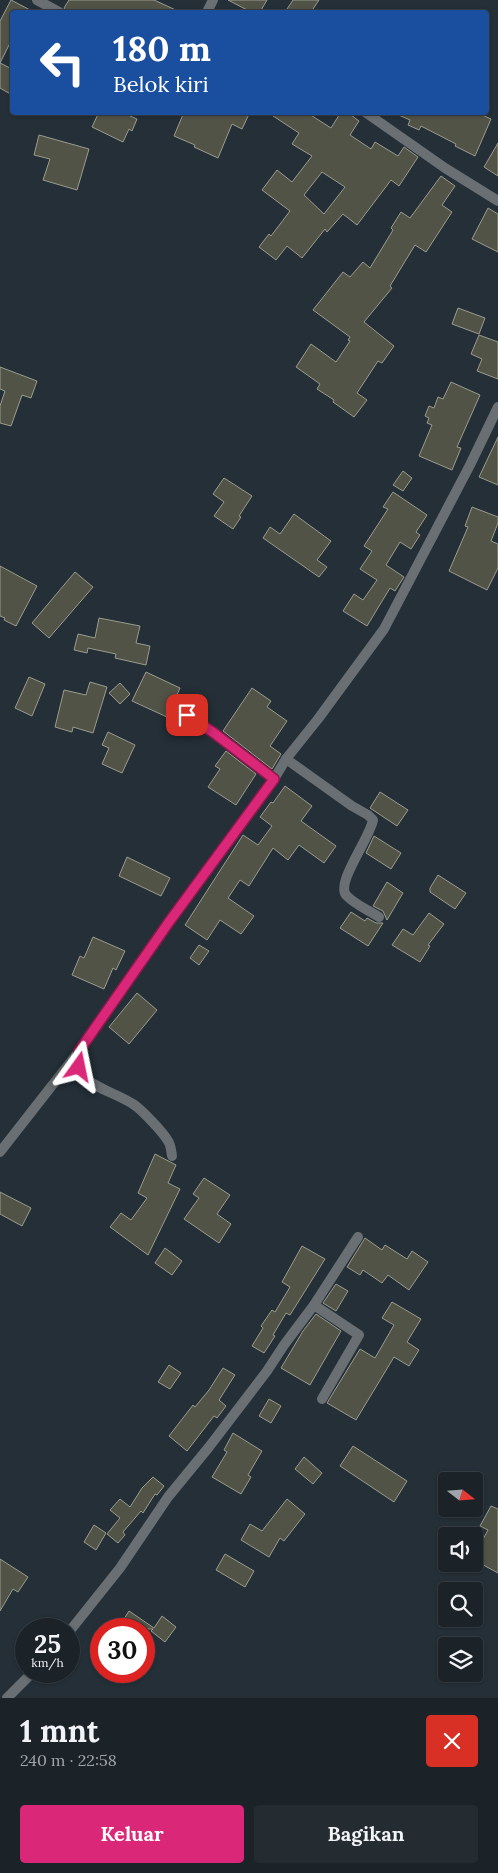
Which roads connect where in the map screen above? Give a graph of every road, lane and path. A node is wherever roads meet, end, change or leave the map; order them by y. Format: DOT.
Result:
graph roads {
  1 [pos="37,0"];
  2 [pos="56,10"];
  3 [pos="369,115"];
  4 [pos="498,201"];
  5 [pos="498,407"];
  6 [pos="187,715"];
  7 [pos="286,759"];
  8 [pos="274,779"];
  9 [pos="378,917"];
  10 [pos="79,1051"];
  11 [pos="0,1152"];
  12 [pos="172,1156"];
  13 [pos="358,1237"];
  14 [pos="314,1305"];
  15 [pos="322,1398"];
  16 [pos="80,1618"];
  17 [pos="22,1683"];
  18 [pos="7,1698"];
  1 -- 2 [label="street"];
  3 -- 4 [label="street"];
  5 -- 7 [label="street"];
  6 -- 8 [label="street"];
  7 -- 8 [label="street"];
  7 -- 9 [label="street"];
  8 -- 10 [label="street"];
  10 -- 11 [label="street"];
  10 -- 12 [label="street"];
  13 -- 14 [label="street"];
  14 -- 15 [label="street"];
  14 -- 16 [label="street"];
  17 -- 18 [label="street"];
}
